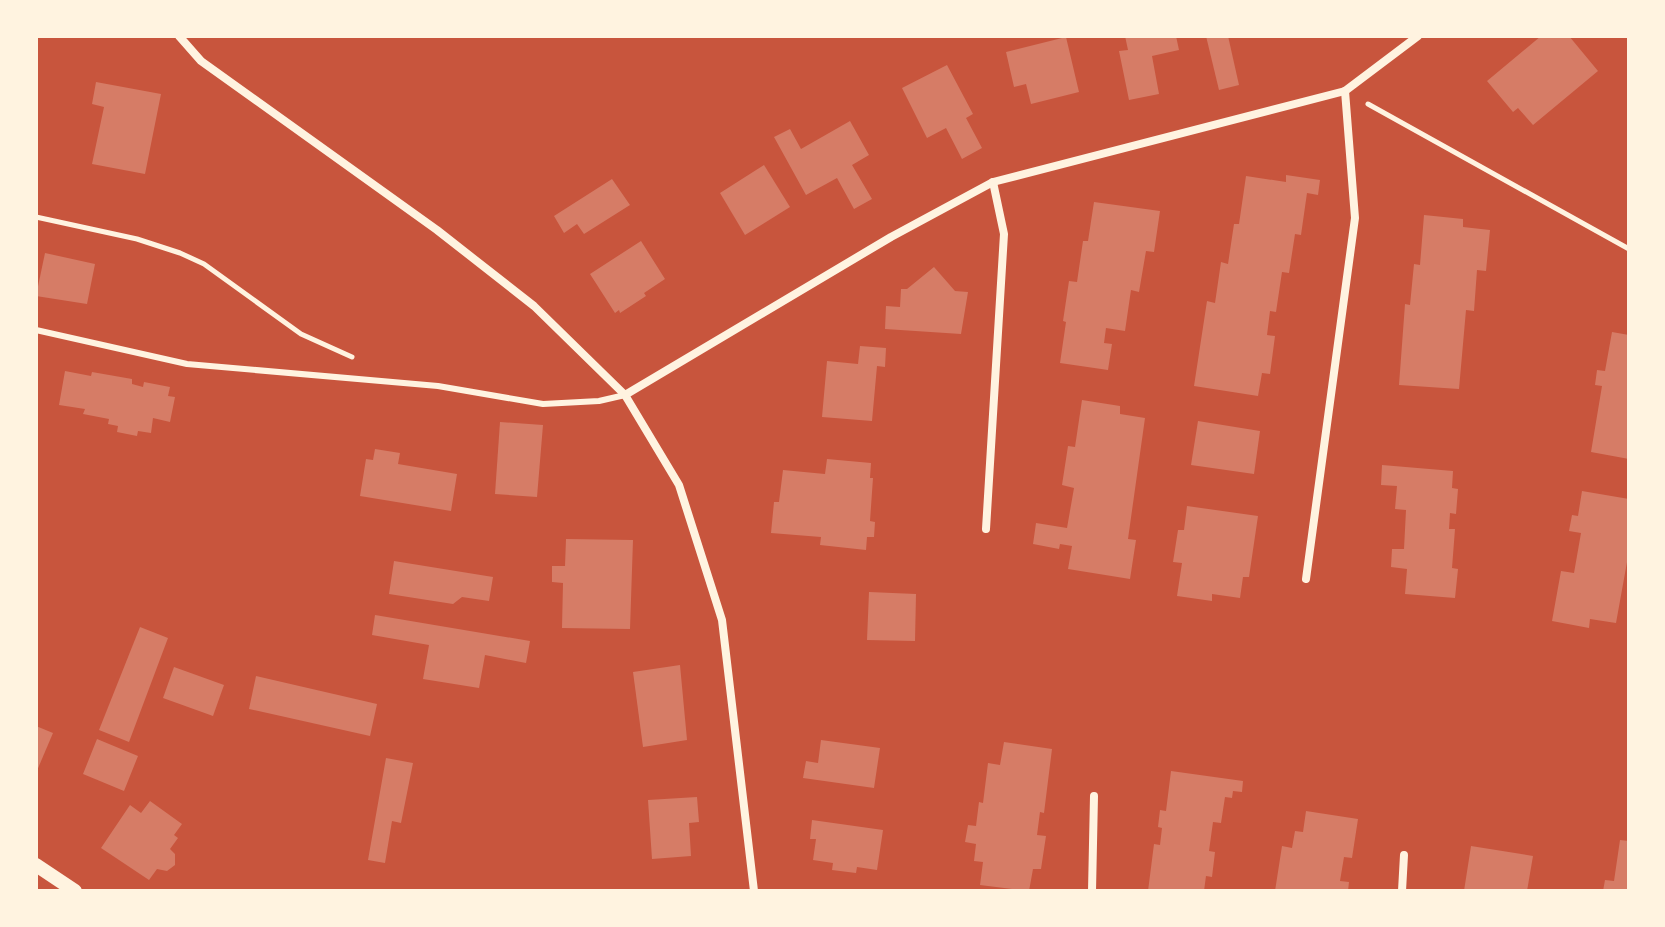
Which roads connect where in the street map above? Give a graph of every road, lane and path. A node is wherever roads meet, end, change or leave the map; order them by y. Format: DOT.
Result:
graph roads {
  1 [pos="179,36"];
  2 [pos="1418,36"];
  3 [pos="1345,91"];
  4 [pos="993,182"];
  5 [pos="36,217"];
  6 [pos="1629,249"];
  7 [pos="36,330"];
  8 [pos="372,380"];
  9 [pos="625,395"];
  10 [pos="986,529"];
  11 [pos="1306,579"];
  12 [pos="1094,796"];
  13 [pos="1404,855"];
  14 [pos="36,865"];
  15 [pos="75,891"];
  16 [pos="754,891"];
  17 [pos="1092,891"];
  18 [pos="1402,891"];
  1 -- 9 [label="street"];
  2 -- 3 [label="street"];
  3 -- 4 [label="street"];
  3 -- 6 [label="path"];
  3 -- 11 [label="street"];
  4 -- 9 [label="street"];
  4 -- 10 [label="street"];
  5 -- 8 [label="path"];
  7 -- 8 [label="lane"];
  8 -- 9 [label="lane"];
  9 -- 16 [label="street"];
  12 -- 17 [label="street"];
  13 -- 18 [label="street"];
  14 -- 15 [label="street"];
}
